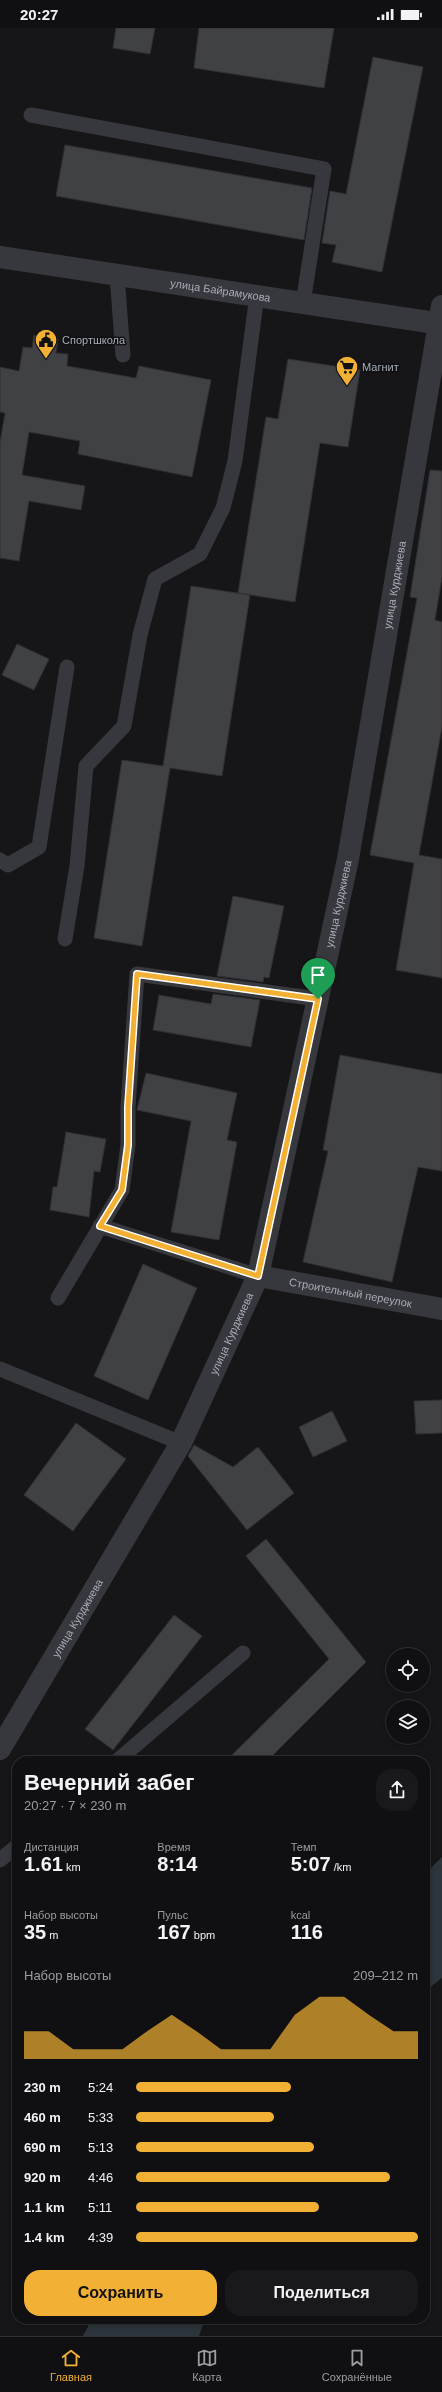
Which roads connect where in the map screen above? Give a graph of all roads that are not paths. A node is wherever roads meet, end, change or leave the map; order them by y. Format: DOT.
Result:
graph roads {
  1 [pos="31,115"];
  2 [pos="0,257"];
  3 [pos="117,274"];
  4 [pos="257,296"];
  5 [pos="303,303"];
  6 [pos="441,318"];
  7 [pos="123,355"];
  8 [pos="66,667"];
  9 [pos="0,860"];
  10 [pos="65,939"];
  11 [pos="318,999"];
  12 [pos="100,1226"];
  13 [pos="258,1276"];
  14 [pos="58,1298"];
  15 [pos="442,1309"];
  16 [pos="0,1370"];
  17 [pos="181,1443"];
  18 [pos="243,1653"];
  19 [pos="0,1749"];
  20 [pos="123,1756"];
  21 [pos="12,1850"];
  22 [pos="0,1860"];
  1 -- 5 [label="lane"];
  2 -- 3 [label="street, улица Байрамукова"];
  3 -- 4 [label="street, улица Байрамукова"];
  3 -- 7 [label="lane"];
  4 -- 5 [label="street, улица Байрамукова"];
  4 -- 10 [label="lane"];
  5 -- 6 [label="street, улица Байрамукова"];
  6 -- 11 [label="street, улица Курджиева"];
  8 -- 9 [label="lane"];
  11 -- 12 [label="lane"];
  11 -- 13 [label="street, улица Курджиева"];
  12 -- 13 [label="lane"];
  12 -- 14 [label="lane"];
  13 -- 15 [label="street, Строительный переулок"];
  13 -- 17 [label="street, улица Курджиева"];
  16 -- 17 [label="lane"];
  17 -- 19 [label="street, улица Курджиева"];
  18 -- 20 [label="lane"];
  21 -- 22 [label="lane"];
}
